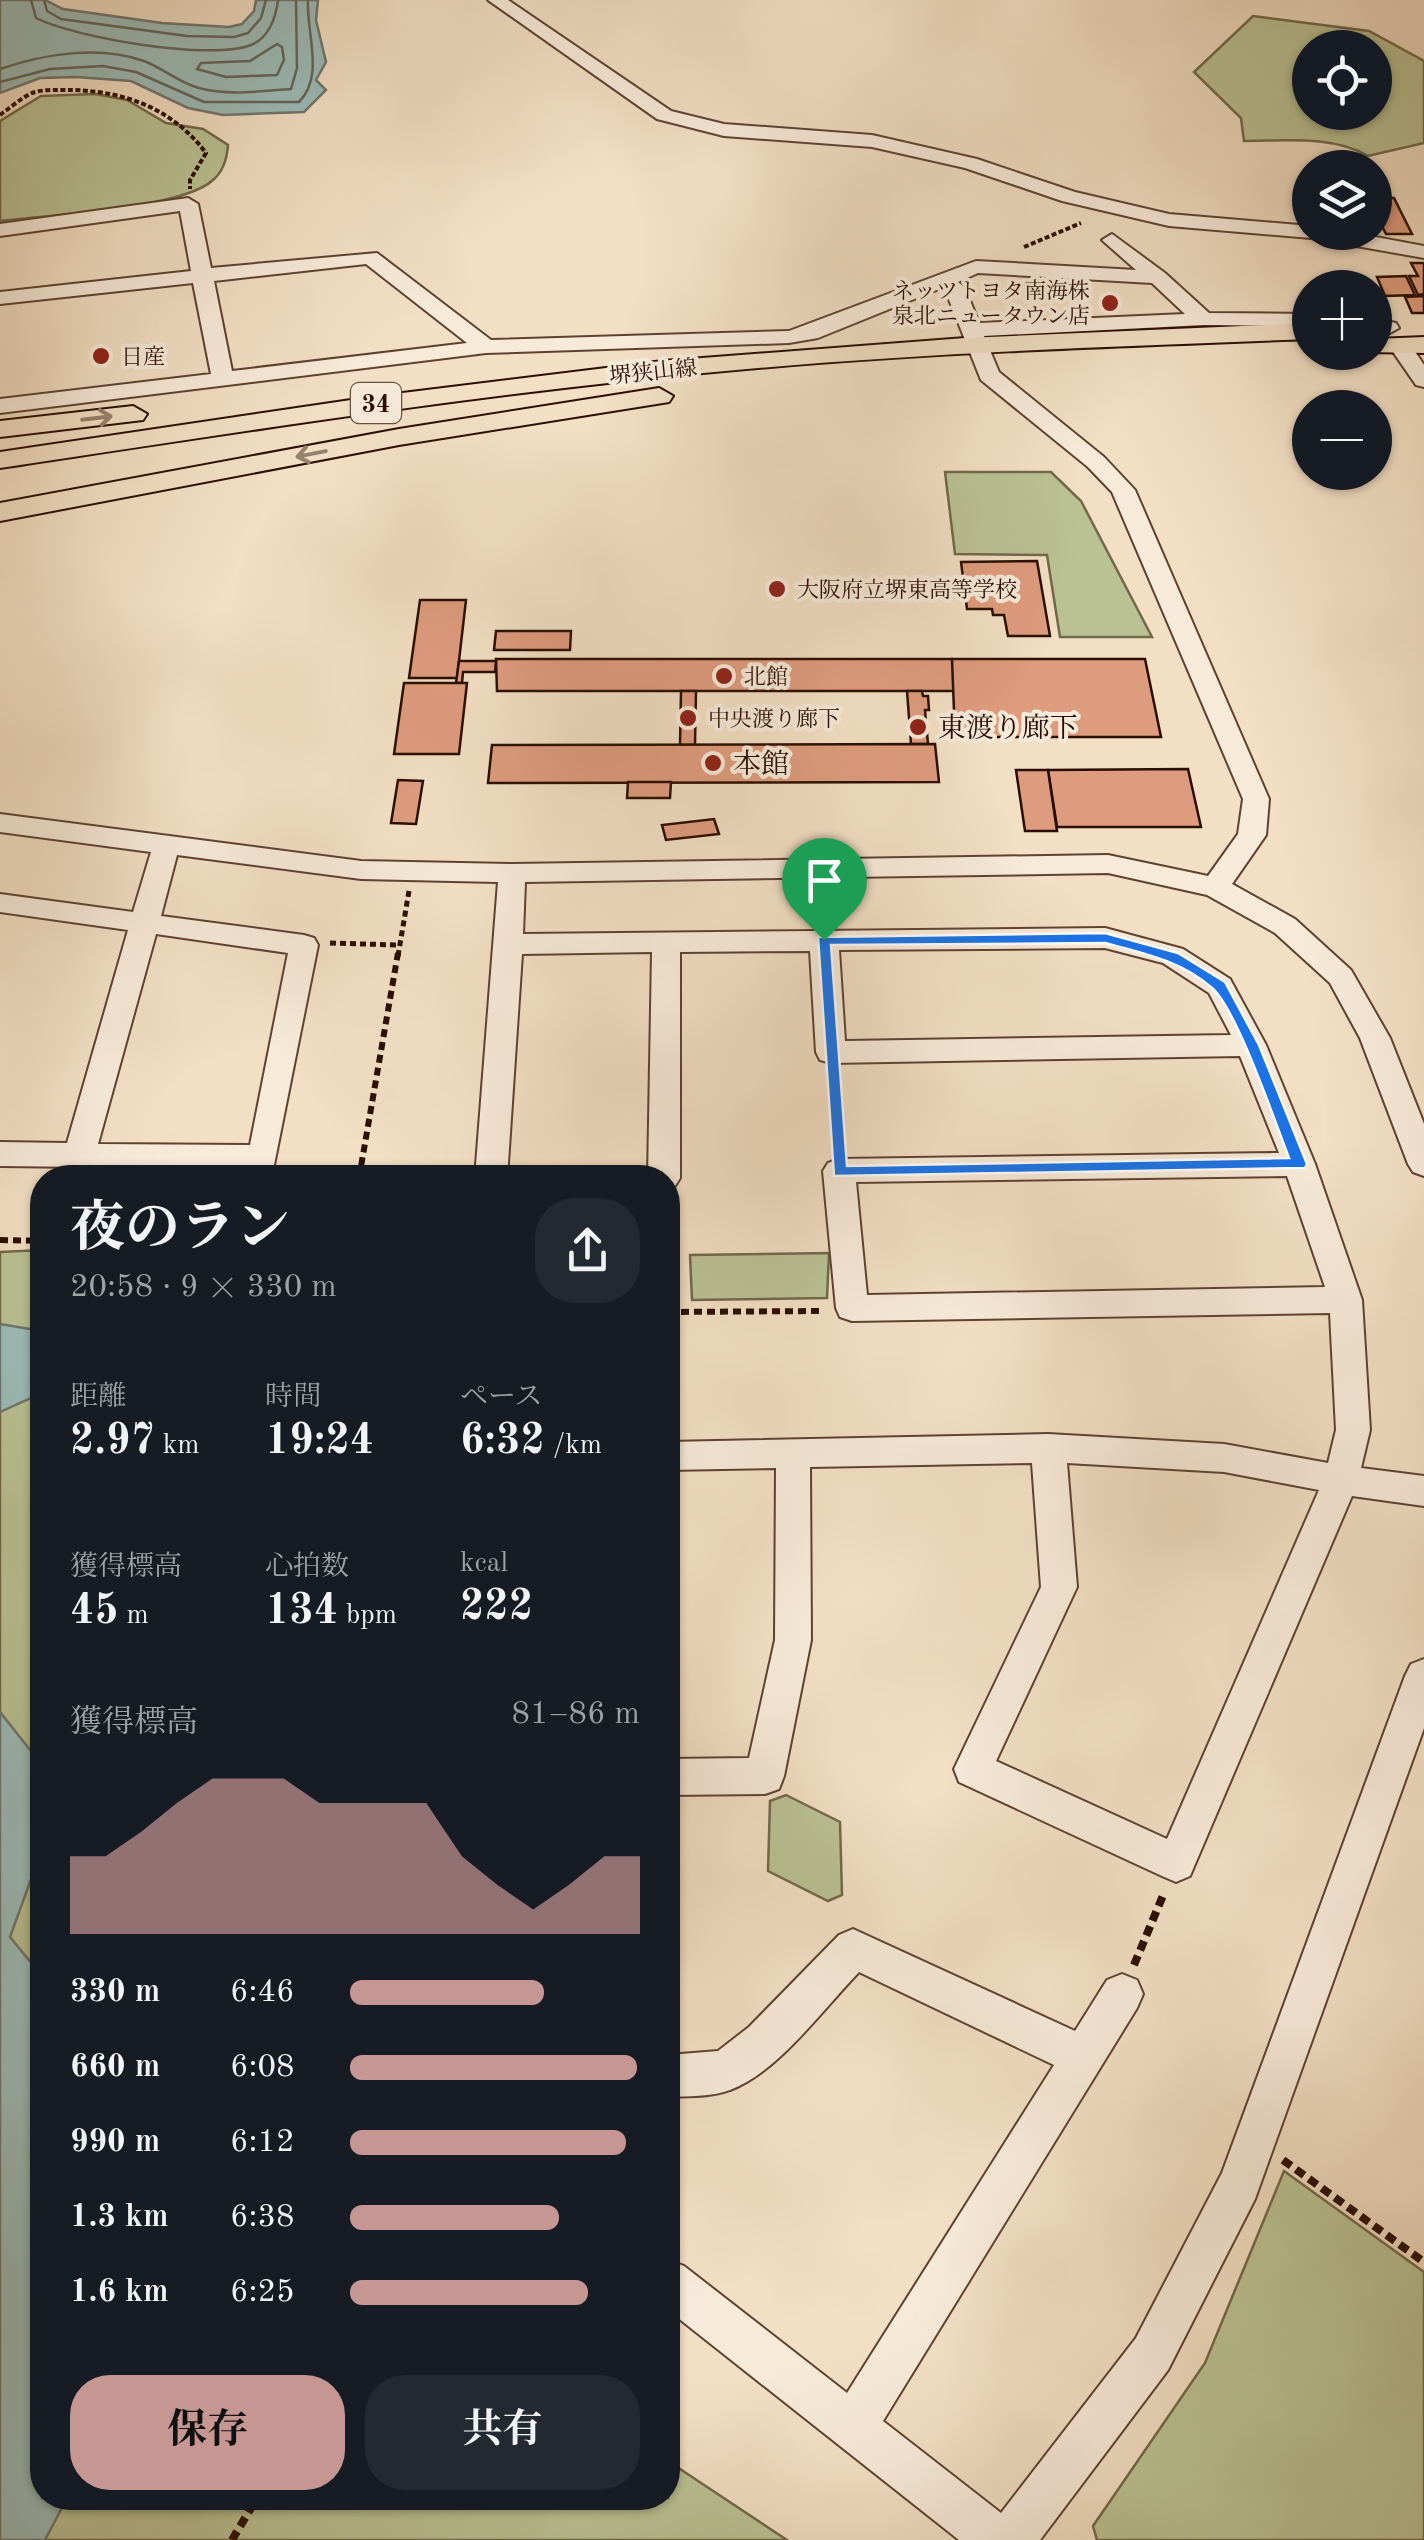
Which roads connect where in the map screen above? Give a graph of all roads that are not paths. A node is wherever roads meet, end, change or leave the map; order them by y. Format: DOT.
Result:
graph roads {
  1 [pos="497,0"];
  2 [pos="0,230"];
  3 [pos="1292,230"];
  4 [pos="1112,240"];
  5 [pos="1392,246"];
  6 [pos="1424,252"];
  7 [pos="202,274"];
  8 [pos="1158,276"];
  9 [pos="941,282"];
  10 [pos="0,298"];
  11 [pos="1203,319"];
  12 [pos="1292,320"];
  13 [pos="1424,327"];
  14 [pos="1292,332"];
  15 [pos="1392,335"];
  16 [pos="1392,340"];
  17 [pos="974,345"];
  18 [pos="486,347"];
  19 [pos="1292,350"];
  20 [pos="753,371"];
  21 [pos="223,379"];
  22 [pos="1424,380"];
  23 [pos="0,406"];
  24 [pos="0,429"];
  25 [pos="0,460"];
  26 [pos="0,478"];
  27 [pos="0,512"];
  28 [pos="0,824"];
  29 [pos="166,846"];
  30 [pos="508,864"];
  31 [pos="1215,887"];
  32 [pos="0,903"];
  33 [pos="143,923"];
  34 [pos="824,940"];
  35 [pos="666,942"];
  36 [pos="508,944"];
  37 [pos="1252,1045"];
  38 [pos="80,1152"];
  39 [pos="0,1154"];
  40 [pos="1299,1164"];
  41 [pos="1424,1164"];
  42 [pos="493,1165"];
  43 [pos="664,1165"];
  44 [pos="1346,1300"];
  45 [pos="1048,1448"];
  46 [pos="793,1453"];
  47 [pos="680,1456"];
  48 [pos="1341,1480"];
  49 [pos="1424,1491"];
  50 [pos="1424,1676"];
  51 [pos="680,1777"];
  52 [pos="1122,1994"];
  53 [pos="1080,2055"];
  54 [pos="680,2075"];
  55 [pos="680,2291"];
  56 [pos="854,2425"];
  57 [pos="997,2540"];
  58 [pos="1010,2540"];
  1 -- 3 [label="street"];
  2 -- 7 [label="street"];
  4 -- 8 [label="street"];
  5 -- 6 [label="street"];
  7 -- 10 [label="street"];
  7 -- 18 [label="street"];
  7 -- 21 [label="street"];
  8 -- 9 [label="street"];
  8 -- 11 [label="street"];
  9 -- 17 [label="street"];
  9 -- 18 [label="street"];
  11 -- 12 [label="street"];
  11 -- 17 [label="street"];
  13 -- 15 [label="main road"];
  14 -- 17 [label="main road, 堺狭山線 / 34"];
  16 -- 22 [label="street"];
  17 -- 19 [label="main road, 堺狭山線 / 34"];
  17 -- 20 [label="main road, 堺狭山線 / 34"];
  17 -- 31 [label="street"];
  18 -- 21 [label="street"];
  24 -- 20 [label="main road, one-way"];
  20 -- 25 [label="main road, 堺狭山線 / 34"];
  20 -- 26 [label="main road, 堺狭山線 / 34"];
  20 -- 27 [label="main road, one-way"];
  21 -- 23 [label="street"];
  28 -- 29 [label="street"];
  29 -- 30 [label="street"];
  29 -- 33 [label="street"];
  30 -- 31 [label="street"];
  30 -- 36 [label="street"];
  31 -- 41 [label="street"];
  32 -- 33 [label="street"];
  33 -- 38 [label="street"];
  33 -- 38 [label="street"];
  34 -- 35 [label="street"];
  34 -- 37 [label="street"];
  34 -- 37 [label="street"];
  35 -- 36 [label="street"];
  35 -- 43 [label="street"];
  36 -- 42 [label="street"];
  37 -- 40 [label="street"];
  38 -- 39 [label="street"];
  40 -- 44 [label="street"];
  40 -- 44 [label="street"];
  44 -- 48 [label="street"];
  45 -- 46 [label="street"];
  45 -- 48 [label="street"];
  45 -- 48 [label="street"];
  46 -- 47 [label="street"];
  46 -- 51 [label="street"];
  48 -- 49 [label="street"];
  50 -- 58 [label="street"];
  52 -- 53 [label="street"];
  53 -- 54 [label="street"];
  53 -- 56 [label="street"];
  55 -- 56 [label="street"];
  56 -- 57 [label="street"];
}
